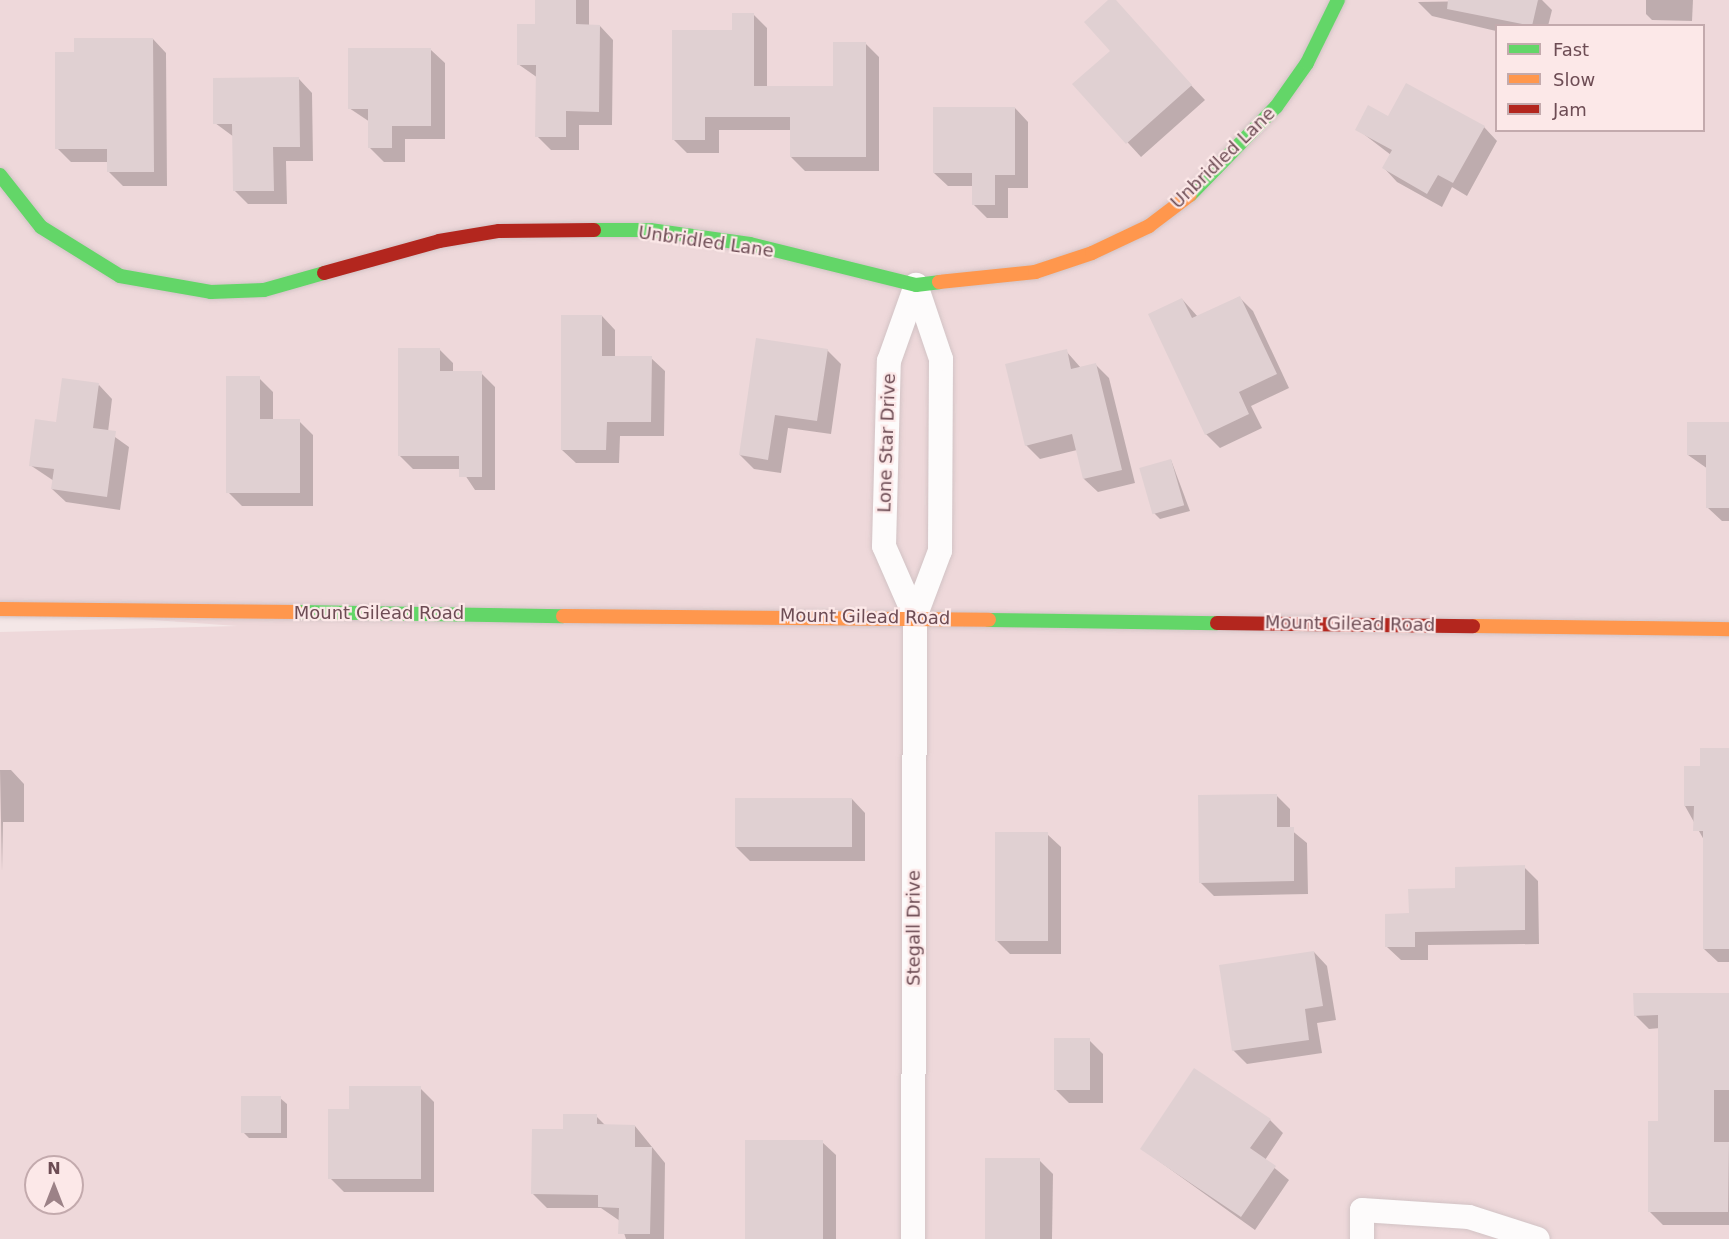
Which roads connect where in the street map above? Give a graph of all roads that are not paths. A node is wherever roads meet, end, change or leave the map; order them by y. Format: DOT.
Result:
graph roads {
  1 [pos="1338,0"];
  2 [pos="0,175"];
  3 [pos="916,285"];
  4 [pos="0,609"];
  5 [pos="915,617"];
  6 [pos="1729,629"];
  7 [pos="914,1239"];
  8 [pos="1362,1239"];
  9 [pos="1538,1239"];
  1 -- 3 [label="street, Unbridled Lane"];
  2 -- 3 [label="street, Unbridled Lane"];
  3 -- 5 [label="street"];
  3 -- 5 [label="street, Lone Star Drive"];
  4 -- 5 [label="street, Mount Gilead Road"];
  5 -- 6 [label="street, Mount Gilead Road"];
  5 -- 7 [label="street, Stegall Drive"];
  8 -- 9 [label="street"];
}
